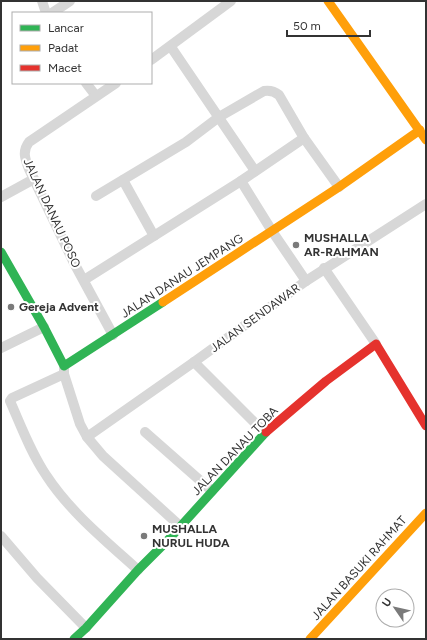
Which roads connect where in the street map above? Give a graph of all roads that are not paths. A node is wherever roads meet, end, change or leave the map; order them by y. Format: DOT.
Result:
graph roads {
  1 [pos="42,1"];
  2 [pos="70,1"];
  3 [pos="231,1"];
  4 [pos="330,2"];
  5 [pos="46,12"];
  6 [pos="54,12"];
  7 [pos="170,47"];
  8 [pos="152,59"];
  9 [pos="87,84"];
  10 [pos="114,84"];
  11 [pos="96,96"];
  12 [pos="220,117"];
  13 [pos="420,130"];
  14 [pos="304,138"];
  15 [pos="426,140"];
  16 [pos="255,171"];
  17 [pos="34,179"];
  18 [pos="123,180"];
  19 [pos="241,181"];
  20 [pos="339,187"];
  21 [pos="96,196"];
  22 [pos="1,197"];
  23 [pos="426,204"];
  24 [pos="272,231"];
  25 [pos="154,236"];
  26 [pos="1,252"];
  27 [pos="324,268"];
  28 [pos="84,280"];
  29 [pos="306,281"];
  30 [pos="44,327"];
  31 [pos="113,335"];
  32 [pos="376,344"];
  33 [pos="1,348"];
  34 [pos="194,362"];
  35 [pos="64,370"];
  36 [pos="426,426"];
  37 [pos="145,432"];
  38 [pos="265,433"];
  39 [pos="87,436"];
  40 [pos="212,491"];
  41 [pos="426,513"];
  42 [pos="180,526"];
  43 [pos="1,536"];
  44 [pos="138,570"];
  45 [pos="86,628"];
  46 [pos="74,639"];
  47 [pos="310,639"];
  1 -- 5 [label="street"];
  2 -- 6 [label="street"];
  3 -- 7 [label="street"];
  4 -- 13 [label="street"];
  7 -- 8 [label="street"];
  7 -- 12 [label="street"];
  9 -- 11 [label="street"];
  10 -- 11 [label="street, JALAN DANAU POSO"];
  11 -- 17 [label="street, JALAN DANAU POSO"];
  12 -- 14 [label="street"];
  12 -- 16 [label="street"];
  12 -- 18 [label="street"];
  13 -- 15 [label="street"];
  13 -- 20 [label="street, JALAN DANAU JEMPANG"];
  14 -- 16 [label="street"];
  14 -- 20 [label="street"];
  16 -- 19 [label="street"];
  17 -- 22 [label="street"];
  17 -- 28 [label="street, JALAN DANAU POSO"];
  18 -- 21 [label="street"];
  18 -- 25 [label="street"];
  19 -- 24 [label="street"];
  19 -- 25 [label="street"];
  20 -- 24 [label="street, JALAN DANAU JEMPANG"];
  23 -- 27 [label="street, JALAN SENDAWAR"];
  24 -- 29 [label="street"];
  24 -- 31 [label="street, JALAN DANAU JEMPANG"];
  25 -- 28 [label="street"];
  26 -- 30 [label="street"];
  27 -- 29 [label="street, JALAN SENDAWAR"];
  27 -- 32 [label="street"];
  28 -- 31 [label="street, JALAN DANAU POSO"];
  29 -- 34 [label="street, JALAN SENDAWAR"];
  30 -- 33 [label="street"];
  30 -- 35 [label="street"];
  31 -- 35 [label="street, JALAN DANAU JEMPANG"];
  32 -- 36 [label="street"];
  32 -- 38 [label="street, JALAN DANAU TOBA"];
  34 -- 38 [label="street"];
  34 -- 39 [label="street, JALAN SENDAWAR"];
  35 -- 39 [label="street"];
  35 -- 44 [label="street"];
  37 -- 40 [label="street"];
  38 -- 40 [label="street, JALAN DANAU TOBA"];
  39 -- 42 [label="street"];
  40 -- 42 [label="street, JALAN DANAU TOBA"];
  41 -- 47 [label="street, JALAN BASUKI RAHMAT"];
  42 -- 44 [label="street, JALAN DANAU TOBA"];
  43 -- 45 [label="street"];
  44 -- 45 [label="street, JALAN DANAU TOBA"];
  45 -- 46 [label="street, JALAN DANAU TOBA"];
}
